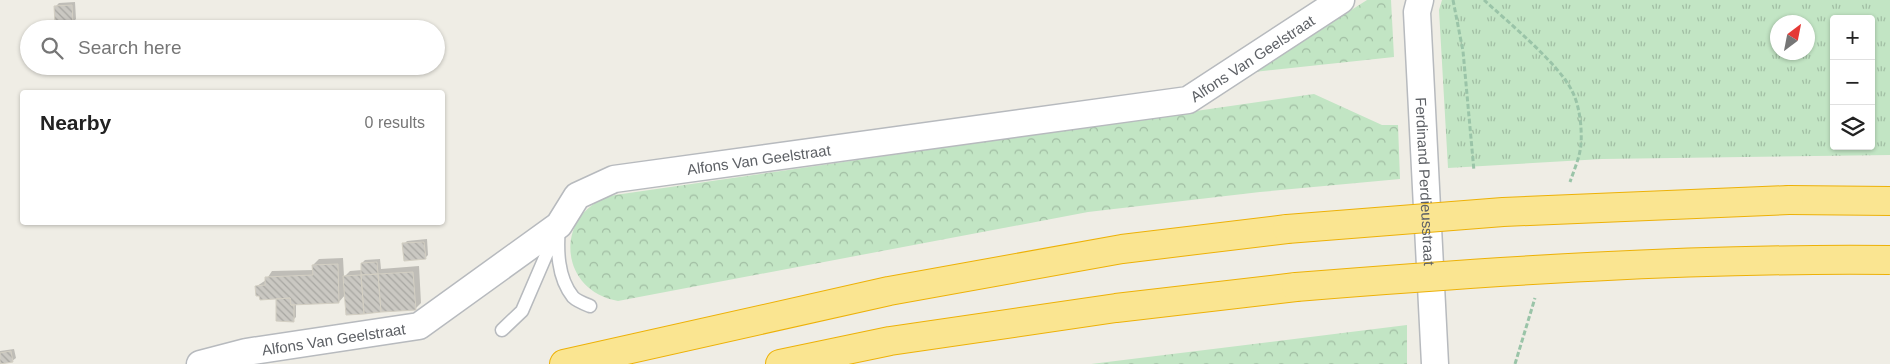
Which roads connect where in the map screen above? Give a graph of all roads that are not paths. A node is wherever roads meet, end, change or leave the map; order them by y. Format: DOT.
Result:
graph roads {
  1 [pos="1342,0"];
  2 [pos="1420,0"];
  3 [pos="1890,201"];
  4 [pos="559,225"];
  5 [pos="1890,260"];
  6 [pos="590,306"];
  7 [pos="502,330"];
  8 [pos="200,364"];
  9 [pos="564,364"];
  10 [pos="780,364"];
  11 [pos="1435,364"];
  1 -- 4 [label="street, Alfons Van Geelstraat"];
  2 -- 11 [label="street, Ferdinand Perdieusstraat"];
  3 -- 9 [label="highway, bridge"];
  4 -- 6 [label="lane"];
  4 -- 7 [label="lane"];
  4 -- 8 [label="street, Alfons Van Geelstraat"];
  5 -- 10 [label="highway, bridge"];
}
